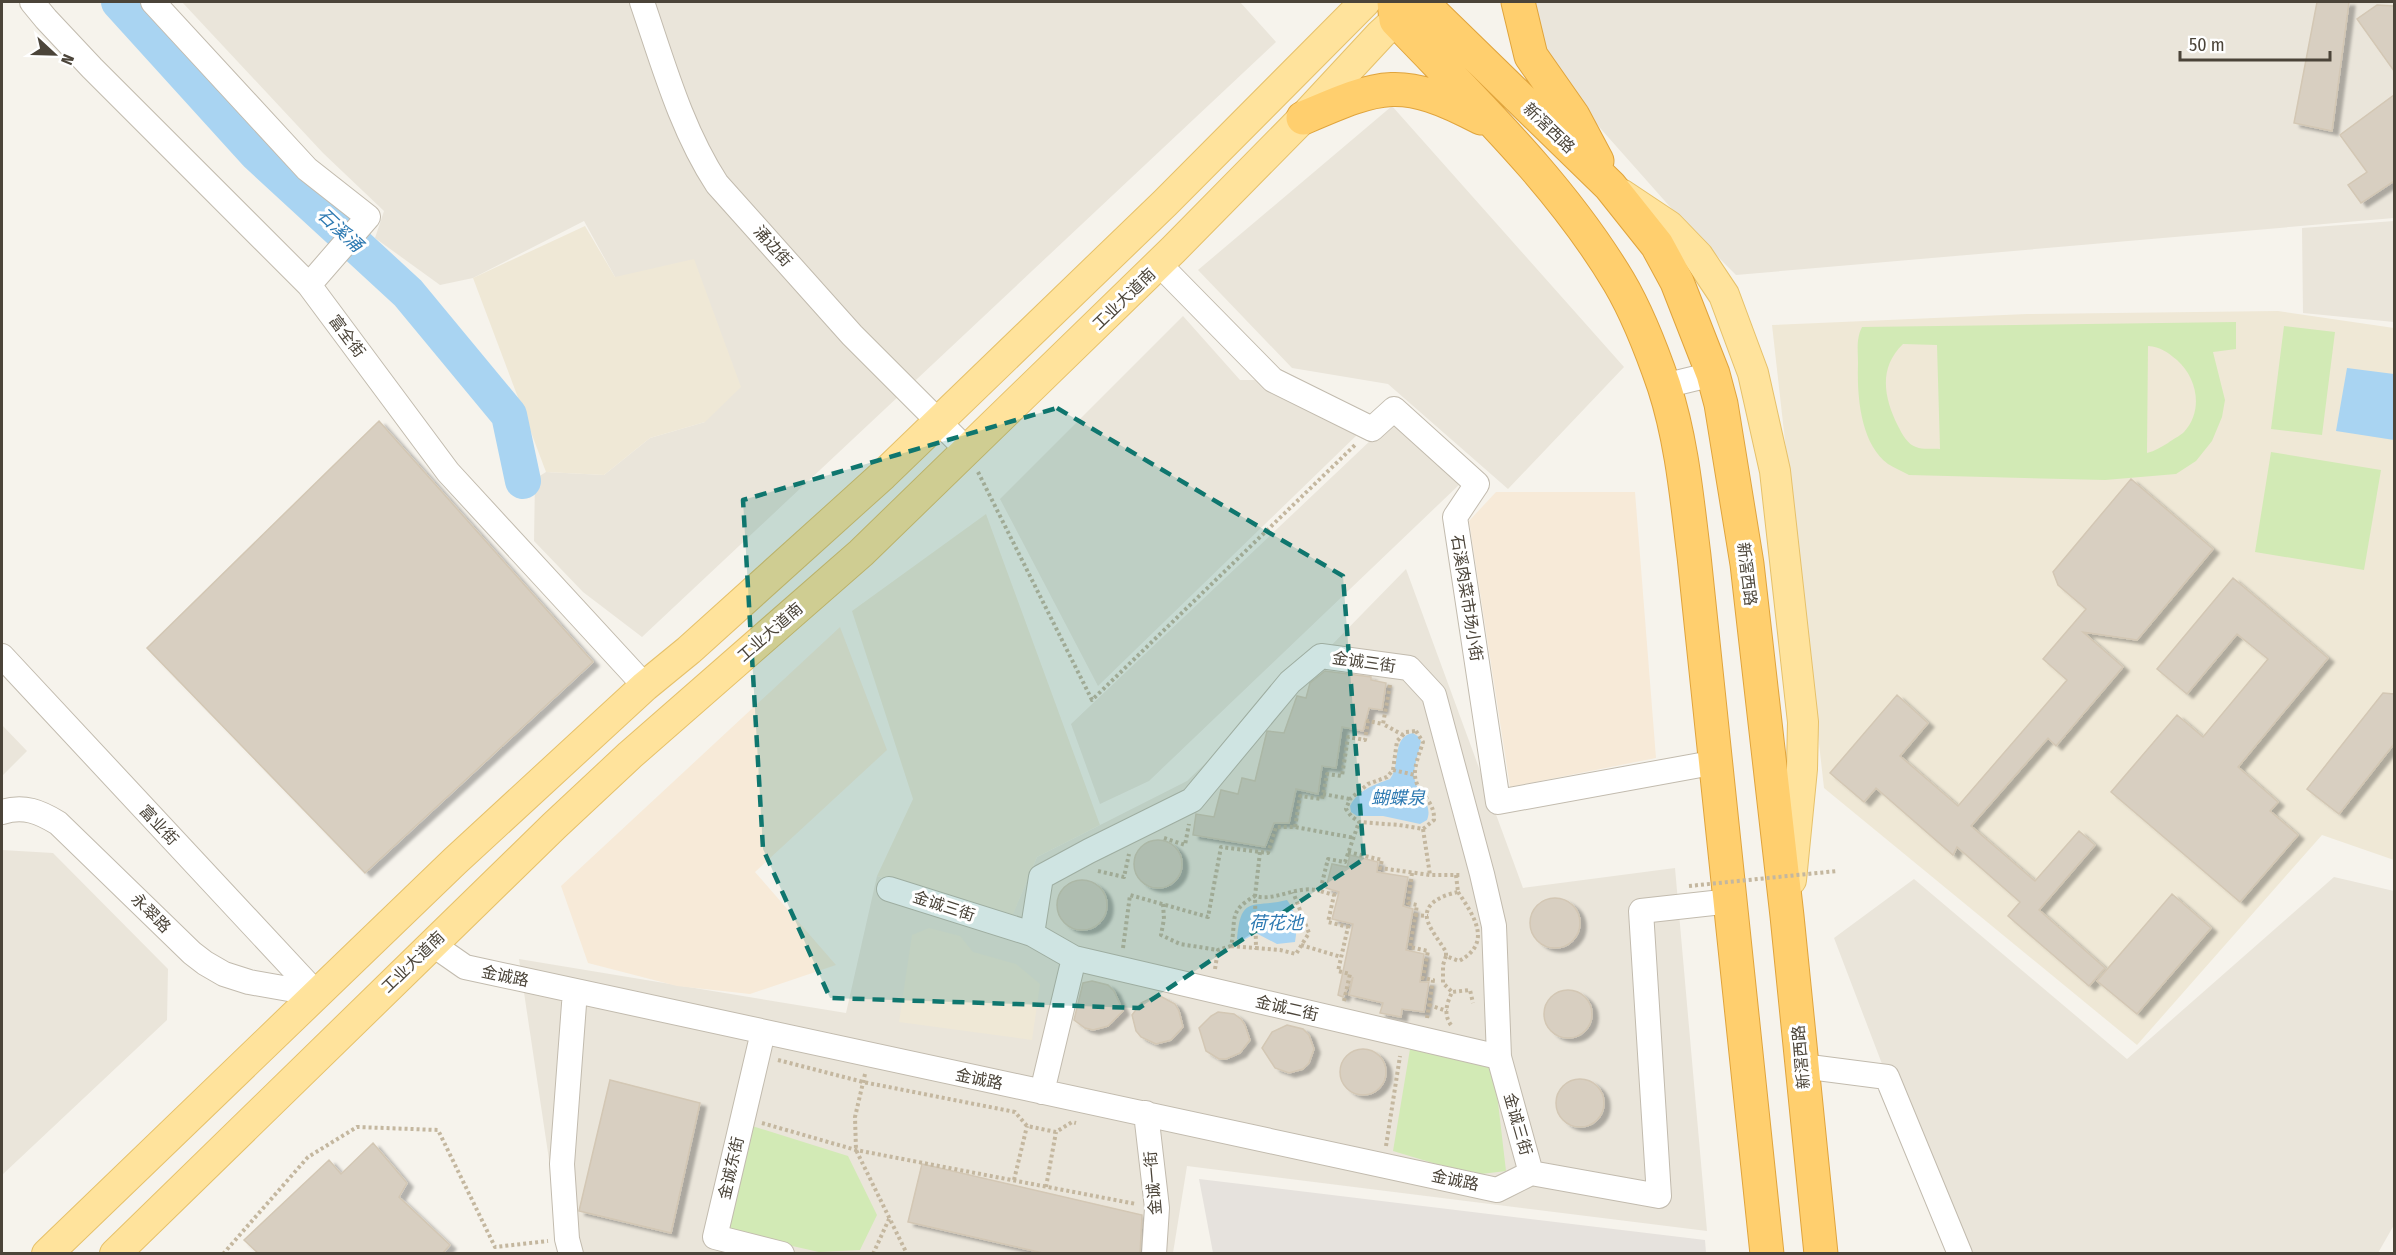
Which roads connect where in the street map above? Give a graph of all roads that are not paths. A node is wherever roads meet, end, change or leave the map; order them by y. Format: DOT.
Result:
graph roads {
  1 [pos="32,2"];
  2 [pos="153,2"];
  3 [pos="642,2"];
  4 [pos="1365,2"];
  5 [pos="1518,2"];
  6 [pos="1407,6"];
  7 [pos="1303,118"];
  8 [pos="1501,129"];
  9 [pos="1610,186"];
  10 [pos="1160,264"];
  11 [pos="309,285"];
  12 [pos="1713,374"];
  13 [pos="1664,386"];
  14 [pos="940,421"];
  15 [pos="967,450"];
  16 [pos="2,656"];
  17 [pos="645,686"];
  18 [pos="1717,762"];
  19 [pos="2,812"];
  20 [pos="889,889"];
  21 [pos="1731,901"];
  22 [pos="1787,916"];
  23 [pos="1032,934"];
  24 [pos="432,944"];
  25 [pos="1074,958"];
  26 [pos="575,991"];
  27 [pos="317,994"];
  28 [pos="348,1025"];
  29 [pos="760,1044"];
  30 [pos="1499,1057"];
  31 [pos="1802,1066"];
  32 [pos="1042,1092"];
  33 [pos="1146,1113"];
  34 [pos="1531,1173"];
  35 [pos="127,1177"];
  36 [pos="157,1212"];
  37 [pos="569,1246"];
  38 [pos="47,1254"];
  39 [pos="115,1254"];
  40 [pos="782,1254"];
  41 [pos="1154,1254"];
  42 [pos="1767,1254"];
  43 [pos="1821,1254"];
  44 [pos="1960,1254"];
  1 -- 11 [label="street, 富全街"];
  2 -- 11 [label="street"];
  3 -- 14 [label="street, 涌边街"];
  4 -- 14 [label="main road"];
  5 -- 9 [label="highway"];
  6 -- 7 [label="main road, 工业大道南"];
  6 -- 8 [label="highway, 新滘西路"];
  6 -- 9 [label="highway, 新滘西路"];
  7 -- 8 [label="highway"];
  7 -- 10 [label="main road, 工业大道南"];
  8 -- 13 [label="highway, 新滘西路"];
  9 -- 12 [label="highway, 新滘西路"];
  9 -- 22 [label="main road"];
  10 -- 15 [label="main road, 工业大道南"];
  10 -- 18 [label="street, 石溪肉菜市场小街"];
  11 -- 17 [label="street, 富全街"];
  12 -- 13 [label="street"];
  12 -- 22 [label="highway, 新滘西路"];
  13 -- 18 [label="highway, 新滘西路"];
  14 -- 15 [label="street, 涌边街"];
  14 -- 17 [label="main road"];
  15 -- 24 [label="main road, 工业大道南"];
  16 -- 27 [label="street, 富业街"];
  17 -- 27 [label="main road"];
  18 -- 21 [label="highway, 新滘西路"];
  19 -- 27 [label="street, 永翠路"];
  20 -- 23 [label="street, 金诚三街"];
  21 -- 34 [label="street"];
  21 -- 42 [label="highway, 新滘西路"];
  22 -- 31 [label="highway, 新滘西路"];
  23 -- 25 [label="street, 金诚三街"];
  23 -- 30 [label="street, 金诚三街"];
  24 -- 26 [label="street, 金诚路"];
  24 -- 28 [label="main road, 工业大道南"];
  25 -- 30 [label="street, 金诚二街"];
  25 -- 32 [label="street"];
  26 -- 29 [label="street, 金诚路"];
  26 -- 37 [label="street"];
  27 -- 28 [label="main road"];
  27 -- 35 [label="main road"];
  28 -- 36 [label="main road, 工业大道南"];
  29 -- 32 [label="street, 金诚路"];
  29 -- 40 [label="street, 金诚东街"];
  30 -- 34 [label="street, 金诚三街"];
  31 -- 43 [label="highway, 新滘西路"];
  31 -- 44 [label="street"];
  32 -- 33 [label="street, 金诚路"];
  33 -- 34 [label="street, 金诚路"];
  33 -- 41 [label="street, 金诚一街"];
  35 -- 36 [label="main road"];
  35 -- 38 [label="main road"];
  36 -- 39 [label="main road, 工业大道南"];
}
